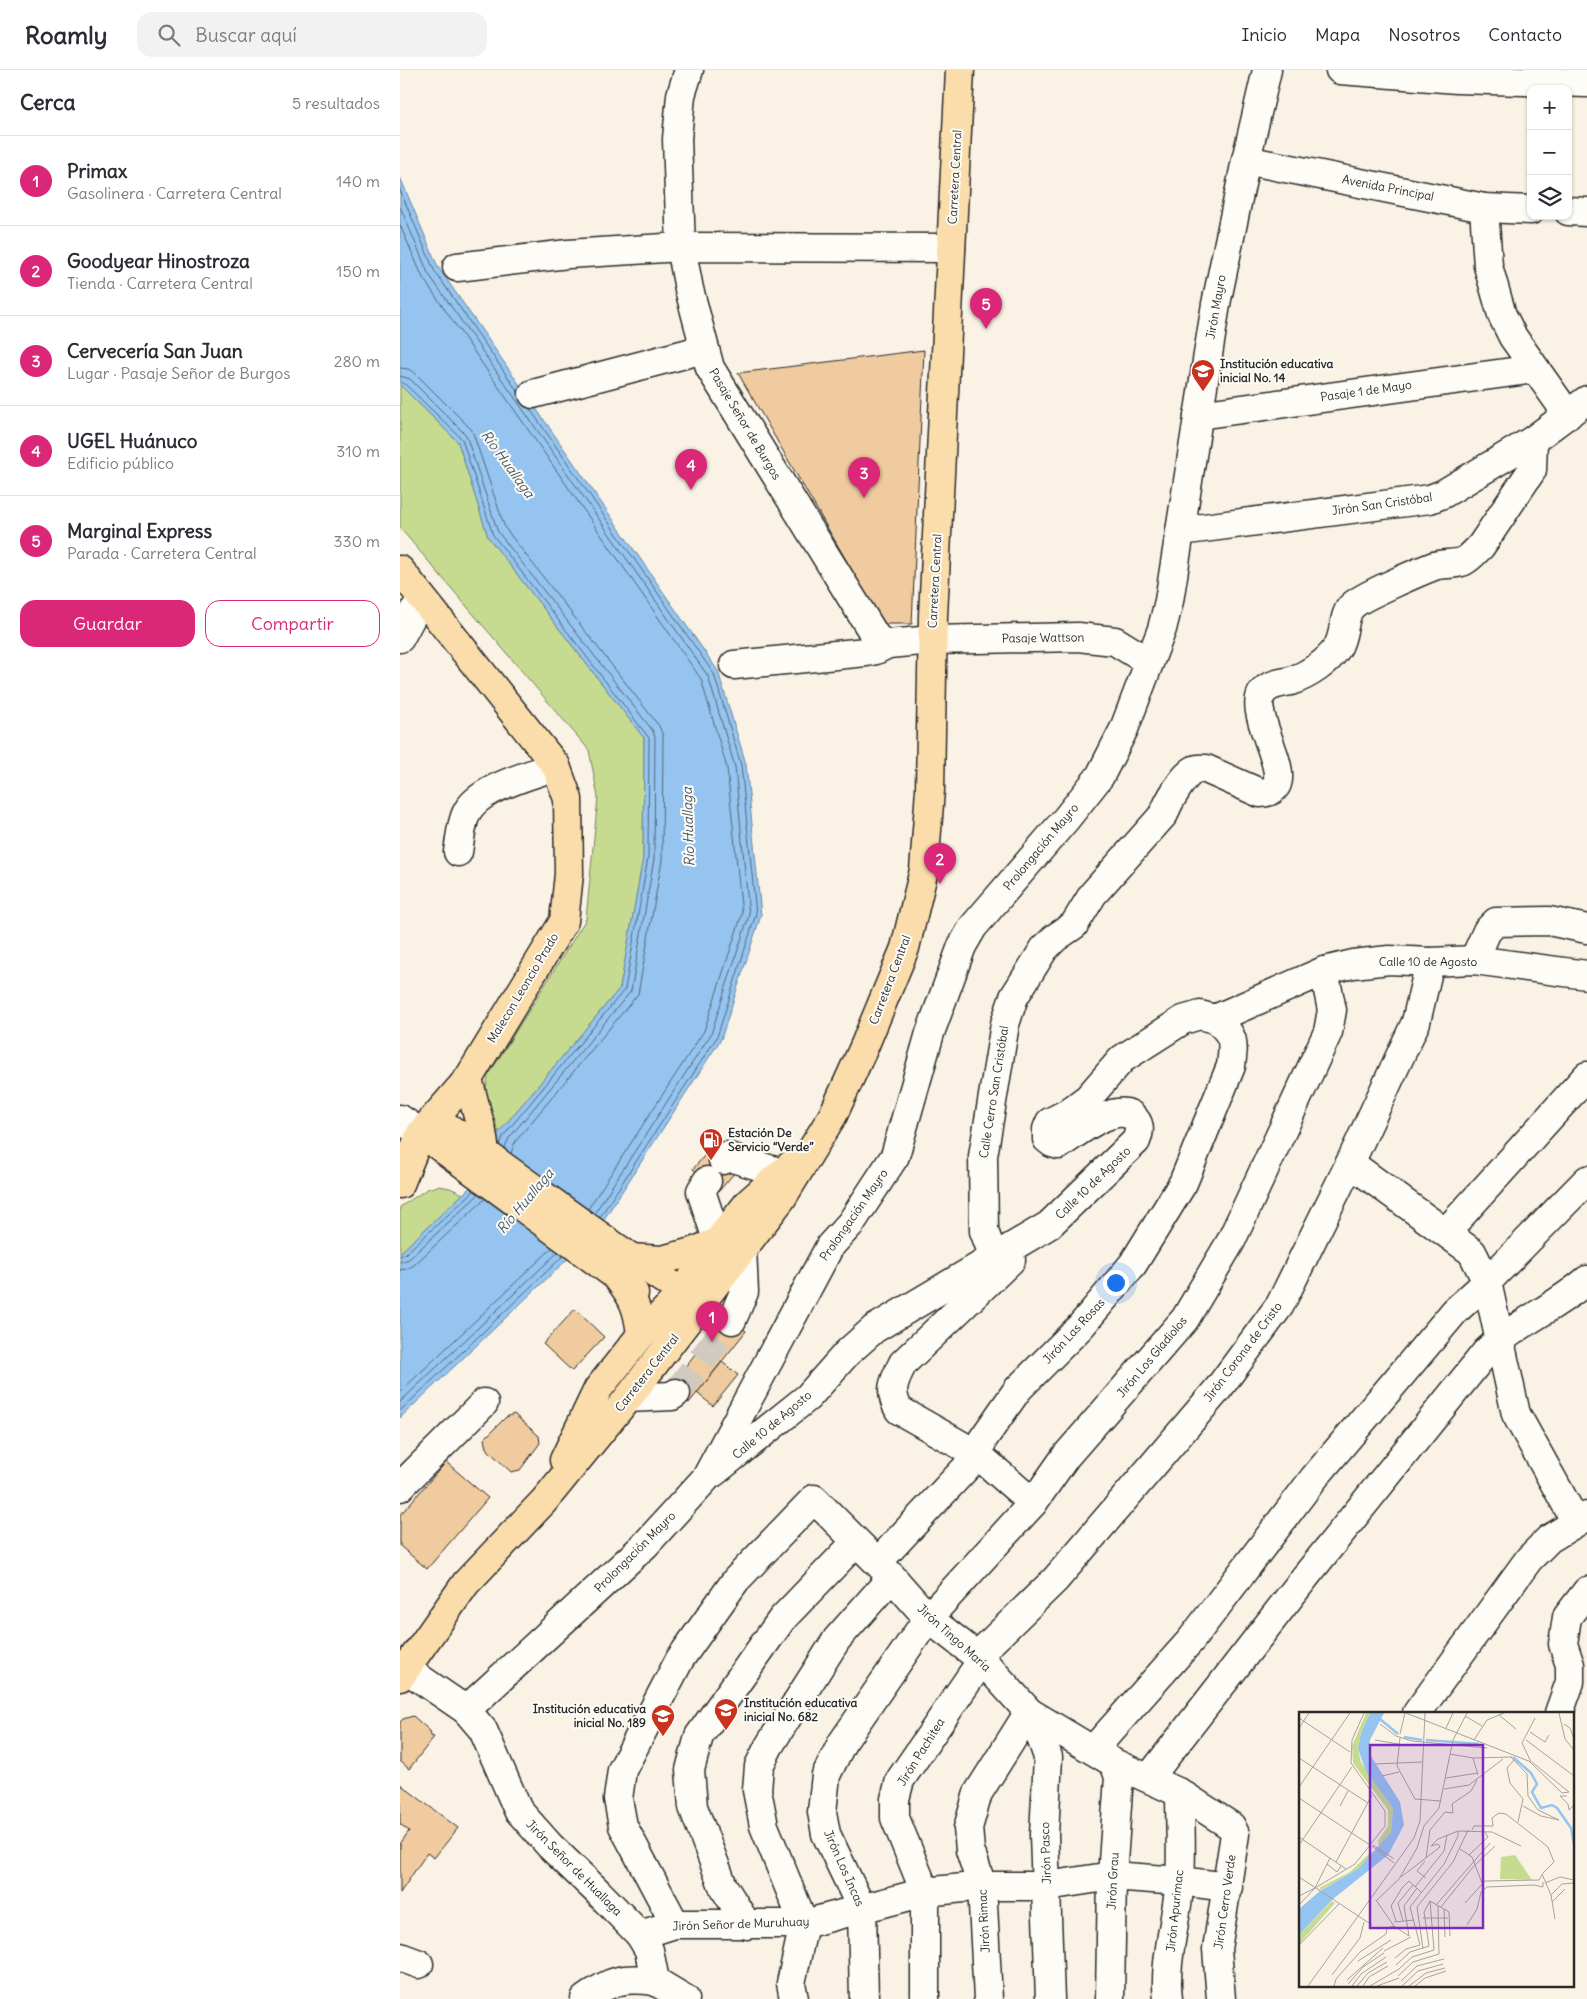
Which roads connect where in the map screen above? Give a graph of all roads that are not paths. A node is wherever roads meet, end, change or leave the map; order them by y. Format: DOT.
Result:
graph roads {
  1 [pos="688,70"];
  2 [pos="960,70"];
  3 [pos="1267,70"];
  4 [pos="1340,70"];
  5 [pos="1587,83"];
  6 [pos="1246,160"];
  7 [pos="1484,208"];
  8 [pos="1527,210"];
  9 [pos="1572,211"];
  10 [pos="1587,212"];
  11 [pos="681,247"];
  12 [pos="951,248"];
  13 [pos="457,267"];
  14 [pos="704,349"];
  15 [pos="1534,369"];
  16 [pos="533,394"];
  17 [pos="1578,407"];
  18 [pos="1198,415"];
  19 [pos="1533,440"];
  20 [pos="1180,531"];
  21 [pos="400,570"];
  22 [pos="421,599"];
  23 [pos="400,638"];
  24 [pos="932,640"];
  25 [pos="888,644"];
  26 [pos="1148,662"];
  27 [pos="734,665"];
  28 [pos="556,766"];
  29 [pos="458,852"];
  30 [pos="1587,929"];
  31 [pos="1474,960"];
  32 [pos="1430,962"];
  33 [pos="1324,971"];
  34 [pos="1587,975"];
  35 [pos="1215,1019"];
  36 [pos="1587,1076"];
  37 [pos="468,1079"];
  38 [pos="414,1137"];
  39 [pos="820,1140"];
  40 [pos="483,1160"];
  41 [pos="1350,1163"];
  42 [pos="782,1173"];
  43 [pos="1587,1180"];
  44 [pos="400,1184"];
  45 [pos="1049,1225"];
  46 [pos="1446,1232"];
  47 [pos="730,1245"];
  48 [pos="994,1258"];
  49 [pos="616,1262"];
  50 [pos="1587,1280"];
  51 [pos="1487,1282"];
  52 [pos="683,1292"];
  53 [pos="660,1316"];
  54 [pos="689,1319"];
  55 [pos="732,1320"];
  56 [pos="641,1335"];
  57 [pos="1500,1339"];
  58 [pos="676,1393"];
  59 [pos="628,1398"];
  60 [pos="484,1403"];
  61 [pos="978,1455"];
  62 [pos="706,1478"];
  63 [pos="400,1486"];
  64 [pos="544,1501"];
  65 [pos="1033,1503"];
  66 [pos="1582,1519"];
  67 [pos="856,1542"];
  68 [pos="885,1570"];
  69 [pos="1587,1591"];
  70 [pos="928,1618"];
  71 [pos="982,1660"];
  72 [pos="403,1673"];
  73 [pos="466,1710"];
  74 [pos="1029,1712"];
  75 [pos="1418,1712"];
  76 [pos="1559,1712"];
  77 [pos="1103,1757"];
  78 [pos="1149,1778"];
  79 [pos="1180,1793"];
  80 [pos="1235,1834"];
  81 [pos="1112,1876"];
  82 [pos="1180,1880"];
  83 [pos="982,1886"];
  84 [pos="1047,1886"];
  85 [pos="1228,1887"];
  86 [pos="925,1892"];
  87 [pos="862,1909"];
  88 [pos="675,1924"];
  89 [pos="804,1924"];
  90 [pos="747,1925"];
  91 [pos="640,1935"];
  92 [pos="655,1980"];
  93 [pos="584,1999"];
  94 [pos="684,1999"];
  95 [pos="794,1999"];
  96 [pos="864,1999"];
  97 [pos="924,1999"];
  98 [pos="988,1999"];
  99 [pos="1050,1999"];
  100 [pos="1110,1999"];
  101 [pos="1168,1999"];
  102 [pos="1221,1999"];
  1 -- 11 [label="street, Pasaje Señor de Burgos"];
  2 -- 12 [label="main road, Carretera Central"];
  3 -- 6 [label="street, Jirón Mayro"];
  4 -- 5 [label="street"];
  6 -- 7 [label="street, Avenida Principal"];
  6 -- 18 [label="street, Jirón Mayro"];
  7 -- 8 [label="street, Avenida Principal"];
  7 -- 15 [label="street"];
  9 -- 10 [label="street"];
  11 -- 12 [label="street"];
  11 -- 13 [label="street"];
  11 -- 14 [label="street, Pasaje Señor de Burgos"];
  12 -- 24 [label="main road, Carretera Central"];
  14 -- 16 [label="street"];
  14 -- 25 [label="street, Pasaje Señor de Burgos"];
  15 -- 17 [label="street"];
  15 -- 18 [label="street, Pasaje 1 de Mayo"];
  17 -- 19 [label="street, Jirón San Cristóbal"];
  18 -- 20 [label="street, Jirón Mayro"];
  19 -- 20 [label="street, Jirón San Cristóbal"];
  19 -- 48 [label="street, Calle Cerro San Cristóbal"];
  20 -- 26 [label="street, Jirón Mayro"];
  21 -- 22 [label="main road, Malecon Leoncio Prado"];
  22 -- 23 [label="street"];
  22 -- 28 [label="main road, Malecon Leoncio Prado"];
  24 -- 25 [label="street"];
  24 -- 26 [label="street, Pasaje Wattson"];
  24 -- 39 [label="main road, Carretera Central"];
  25 -- 27 [label="street"];
  26 -- 62 [label="street, Prolongación Mayro"];
  28 -- 29 [label="street"];
  28 -- 37 [label="main road, Malecon Leoncio Prado"];
  30 -- 31 [label="street"];
  31 -- 32 [label="street, Calle 10 de Agosto"];
  31 -- 34 [label="street, Calle 10 de Agosto"];
  32 -- 33 [label="street, Calle 10 de Agosto"];
  32 -- 41 [label="street, Jirón Corona de Cristo"];
  33 -- 35 [label="street, Calle 10 de Agosto"];
  33 -- 65 [label="street, Jirón Los Gladiolos"];
  35 -- 45 [label="street, Calle 10 de Agosto"];
  35 -- 61 [label="street, Jirón Las Rosas"];
  36 -- 46 [label="street"];
  37 -- 38 [label="main road, Malecon Leoncio Prado"];
  37 -- 40 [label="main road"];
  38 -- 40 [label="main road"];
  38 -- 44 [label="main road, Malecon Leoncio Prado"];
  39 -- 42 [label="main road"];
  39 -- 47 [label="main road, Carretera Central"];
  40 -- 49 [label="main road"];
  41 -- 46 [label="street"];
  41 -- 71 [label="street, Jirón Corona de Cristo"];
  42 -- 47 [label="main road"];
  42 -- 47 [label="street"];
  43 -- 51 [label="street"];
  45 -- 48 [label="street, Calle 10 de Agosto"];
  45 -- 61 [label="street"];
  46 -- 51 [label="street"];
  47 -- 49 [label="main road"];
  47 -- 52 [label="main road"];
  47 -- 54 [label="main road, Carretera Central"];
  47 -- 55 [label="street"];
  48 -- 62 [label="street, Calle 10 de Agosto"];
  49 -- 52 [label="main road"];
  49 -- 53 [label="main road"];
  49 -- 56 [label="main road"];
  50 -- 57 [label="street"];
  51 -- 57 [label="street"];
  51 -- 77 [label="street"];
  52 -- 53 [label="main road"];
  52 -- 54 [label="main road"];
  53 -- 54 [label="main road"];
  53 -- 56 [label="main road"];
  54 -- 59 [label="main road, Carretera Central"];
  56 -- 64 [label="main road"];
  57 -- 66 [label="street"];
  57 -- 78 [label="street"];
  58 -- 59 [label="street"];
  59 -- 64 [label="main road, Carretera Central"];
  60 -- 63 [label="street"];
  61 -- 65 [label="street"];
  61 -- 68 [label="street, Jirón Las Rosas"];
  62 -- 73 [label="street, Prolongación Mayro"];
  64 -- 72 [label="main road, Carretera Central"];
  65 -- 70 [label="street, Jirón Los Gladiolos"];
  66 -- 75 [label="street"];
  67 -- 68 [label="street, Jirón Tingo María"];
  67 -- 88 [label="street, Jirón Tingo María"];
  67 -- 90 [label="street"];
  68 -- 70 [label="street, Jirón Tingo María"];
  68 -- 89 [label="street, Jirón Las Rosas"];
  69 -- 76 [label="street"];
  70 -- 71 [label="street, Jirón Tingo María"];
  70 -- 87 [label="street, Jirón Los Incas"];
  71 -- 74 [label="street, Jirón Tingo María"];
  71 -- 86 [label="street, Jirón Pachitea"];
  72 -- 73 [label="street, Jirón Señor de Huallaga"];
  73 -- 91 [label="street, Jirón Señor de Huallaga"];
  74 -- 77 [label="street, Jirón Tingo María"];
  74 -- 83 [label="street, Jirón Rimac"];
  74 -- 84 [label="street, Jirón Pasco"];
  77 -- 78 [label="street, Jirón Tingo María"];
  77 -- 81 [label="street, Jirón Grau"];
  78 -- 79 [label="street, Jirón Tingo María"];
  79 -- 80 [label="street, Jirón Tingo María"];
  79 -- 82 [label="street, Jirón Apurimac"];
  80 -- 85 [label="street, Jirón Cerro Verde"];
  81 -- 82 [label="street, Jirón Señor de Muruhuay"];
  81 -- 84 [label="street, Jirón Señor de Muruhuay"];
  81 -- 100 [label="street, Jirón Grau"];
  82 -- 85 [label="street, Jirón Señor de Muruhuay"];
  82 -- 101 [label="street, Jirón Apurimac"];
  83 -- 84 [label="street, Jirón Señor de Muruhuay"];
  83 -- 86 [label="street, Jirón Señor de Muruhuay"];
  83 -- 98 [label="street, Jirón Rimac"];
  84 -- 99 [label="street, Jirón Pasco"];
  85 -- 102 [label="street, Jirón Cerro Verde"];
  86 -- 87 [label="street, Jirón Señor de Muruhuay"];
  86 -- 97 [label="street, Jirón Pachitea"];
  87 -- 89 [label="street, Jirón Señor de Muruhuay"];
  87 -- 96 [label="street, Jirón Los Incas"];
  88 -- 90 [label="street, Jirón Señor de Muruhuay"];
  88 -- 91 [label="street, Jirón Señor de Muruhuay"];
  89 -- 90 [label="street, Jirón Señor de Muruhuay"];
  89 -- 95 [label="street"];
  91 -- 92 [label="street, Jirón Señor de Huallaga"];
  92 -- 93 [label="street"];
  92 -- 94 [label="street"];
}
